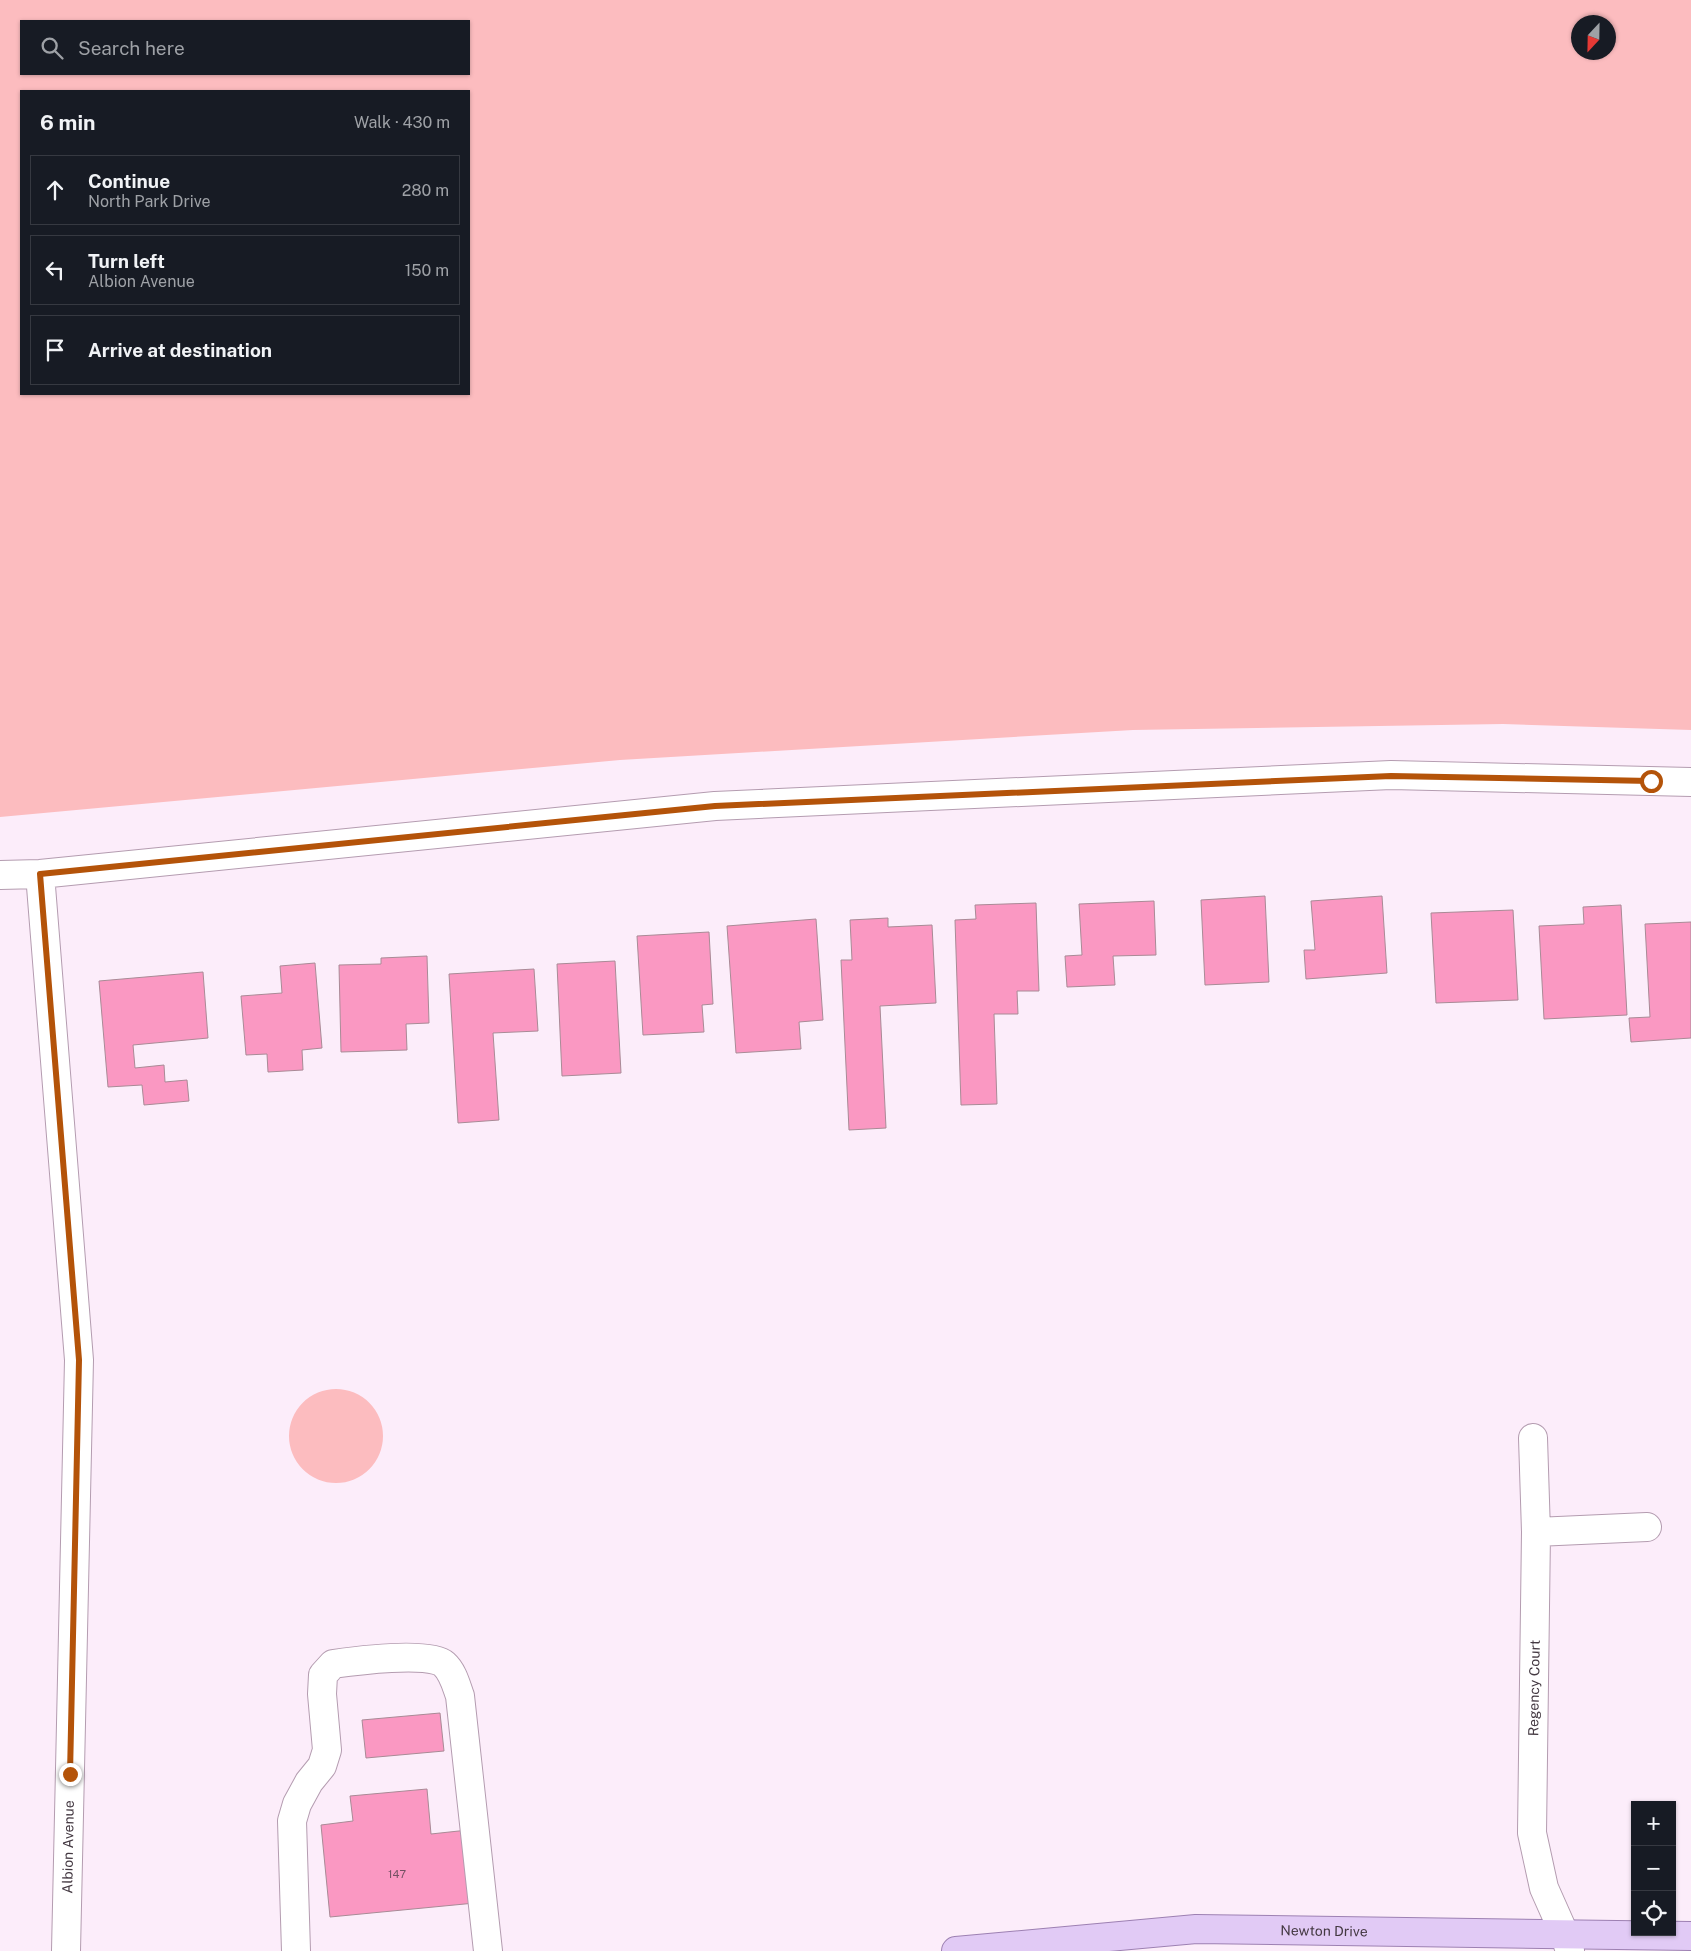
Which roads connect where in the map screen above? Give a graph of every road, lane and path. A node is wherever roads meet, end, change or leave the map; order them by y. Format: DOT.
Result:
graph roads {
  1 [pos="1691,782"];
  2 [pos="40,874"];
  3 [pos="0,875"];
  4 [pos="1533,1438"];
  5 [pos="1647,1527"];
  6 [pos="1536,1532"];
  7 [pos="1691,1936"];
  8 [pos="1567,1942"];
  9 [pos="66,1951"];
  10 [pos="296,1951"];
  11 [pos="488,1951"];
  12 [pos="956,1951"];
  1 -- 2 [label="street"];
  2 -- 3 [label="street"];
  2 -- 9 [label="street, Albion Avenue"];
  4 -- 6 [label="street, Regency Court"];
  5 -- 6 [label="street"];
  6 -- 8 [label="street, Regency Court"];
  7 -- 8 [label="main road, Newton Drive"];
  8 -- 12 [label="main road, Newton Drive"];
  10 -- 11 [label="street"];
}
